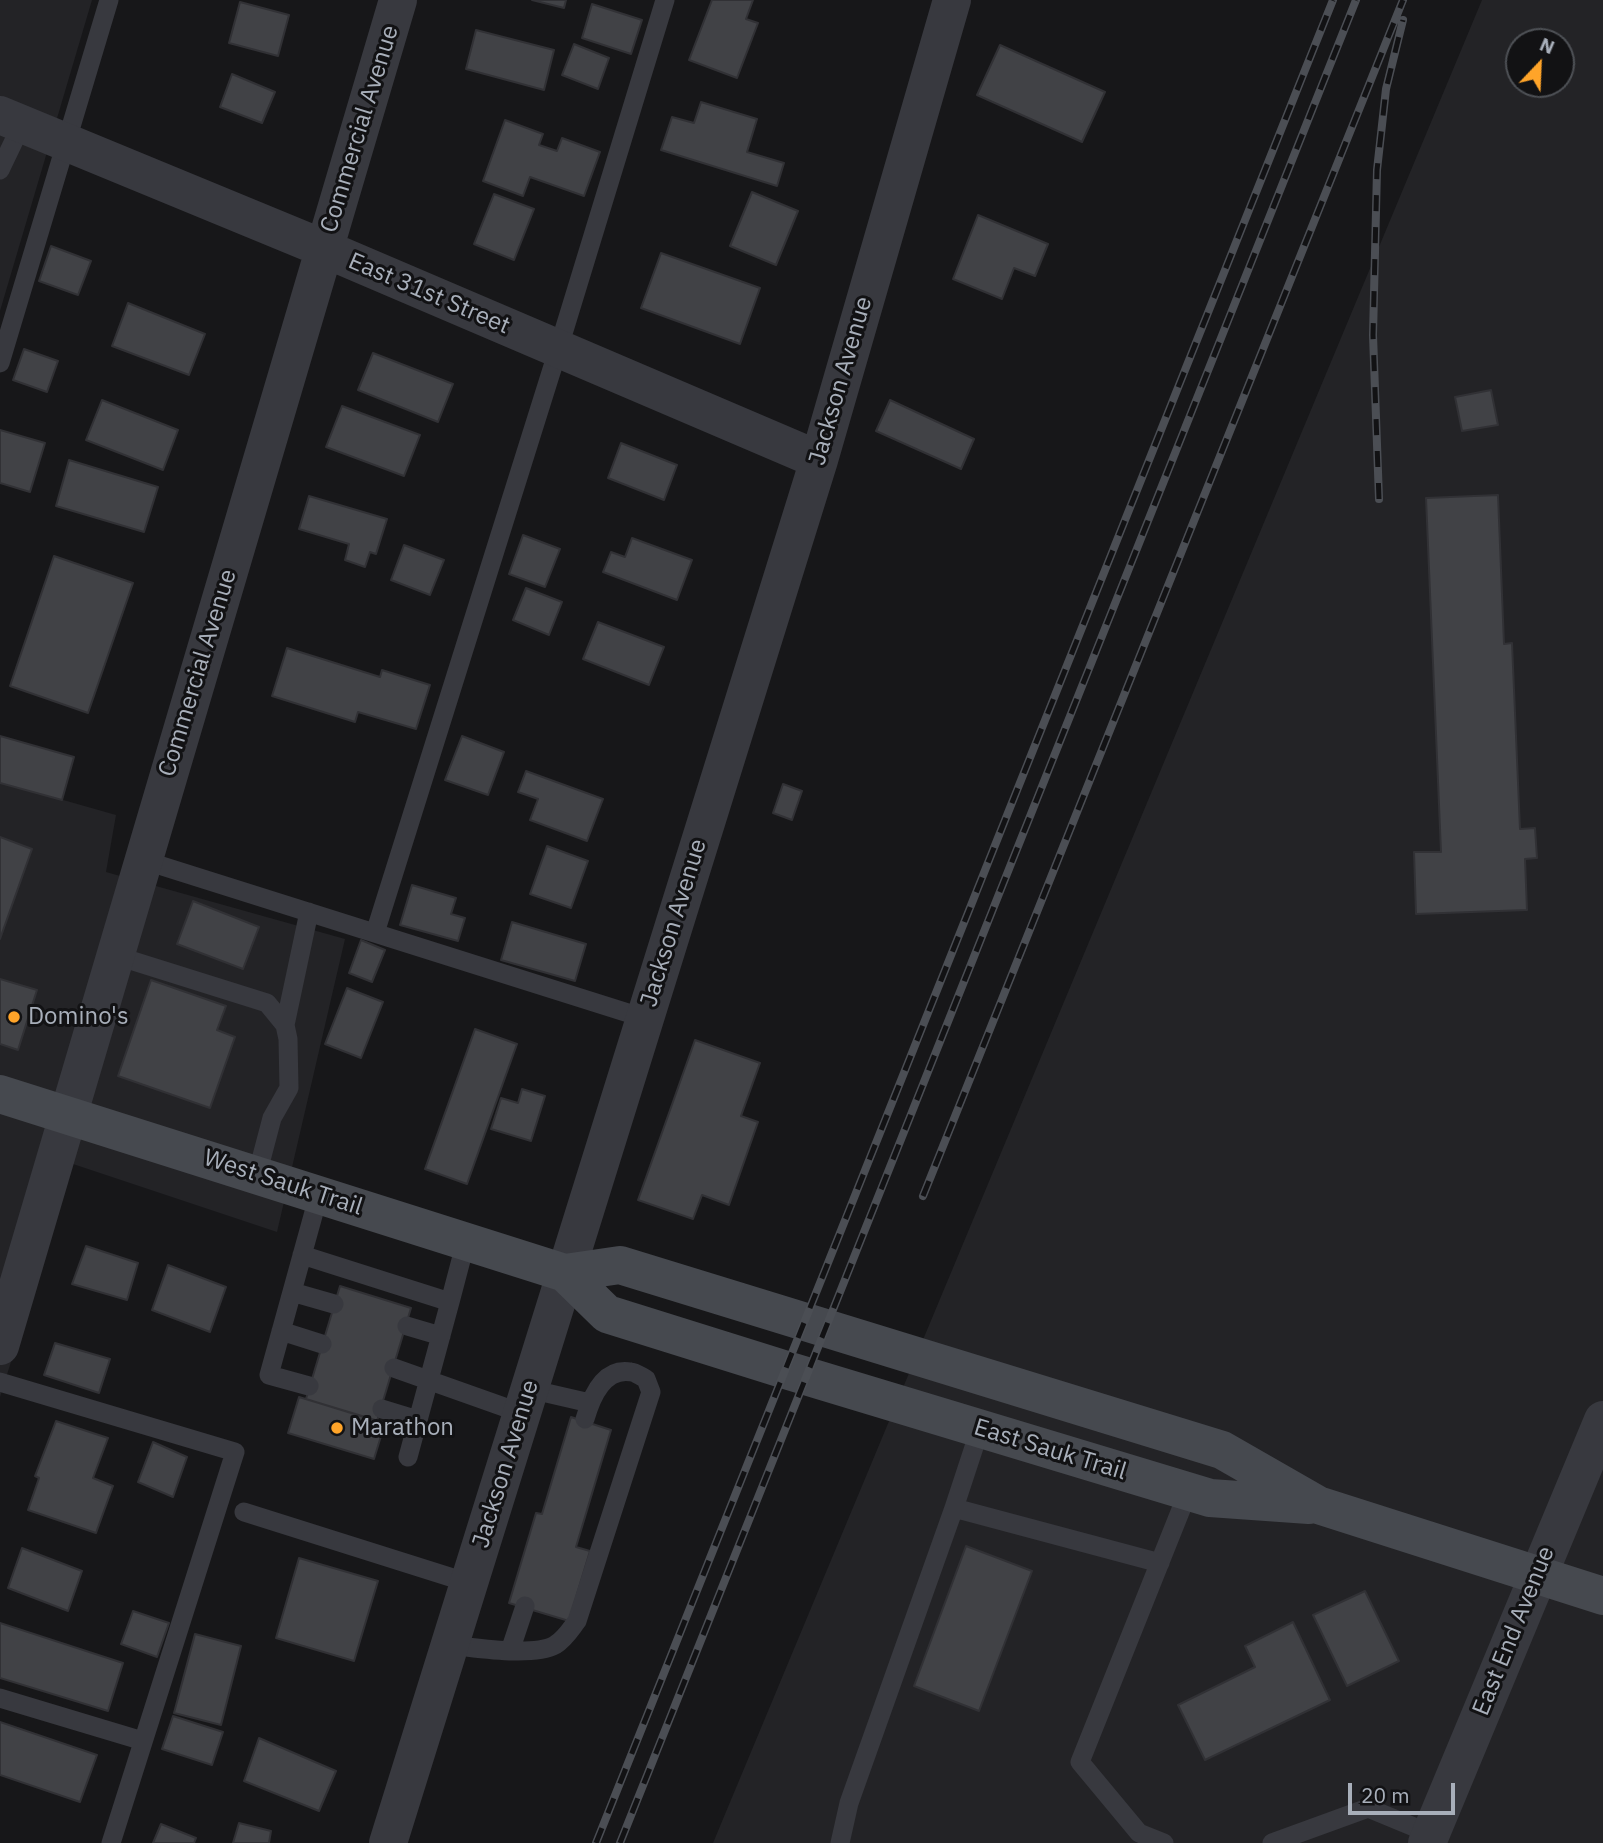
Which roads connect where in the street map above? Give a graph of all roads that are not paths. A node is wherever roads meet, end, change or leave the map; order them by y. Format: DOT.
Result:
graph roads {
  1 [pos="109,0"];
  2 [pos="398,0"];
  3 [pos="664,0"];
  4 [pos="952,0"];
  5 [pos="11,119"];
  6 [pos="66,142"];
  7 [pos="0,170"];
  8 [pos="324,248"];
  9 [pos="558,350"];
  10 [pos="0,363"];
  11 [pos="819,460"];
  12 [pos="143,860"];
  13 [pos="309,912"];
  14 [pos="374,933"];
  15 [pos="114,955"];
  16 [pos="644,1018"];
  17 [pos="285,1025"];
  18 [pos="0,1094"];
  19 [pos="67,1114"];
  20 [pos="257,1175"];
  21 [pos="319,1194"];
  22 [pos="466,1241"];
  23 [pos="302,1255"];
  24 [pos="565,1273"];
  25 [pos="292,1292"];
  26 [pos="450,1302"];
  27 [pos="334,1304"];
  28 [pos="805,1321"];
  29 [pos="407,1326"];
  30 [pos="281,1331"];
  31 [pos="441,1336"];
  32 [pos="0,1344"];
  33 [pos="322,1344"];
  34 [pos="394,1368"];
  35 [pos="786,1370"];
  36 [pos="429,1380"];
  37 [pos="0,1382"];
  38 [pos="309,1386"];
  39 [pos="525,1401"];
  40 [pos="382,1409"];
  41 [pos="1603,1419"];
  42 [pos="418,1420"];
  43 [pos="980,1429"];
  44 [pos="408,1457"];
  45 [pos="1188,1492"];
  46 [pos="1318,1505"];
  47 [pos="954,1508"];
  48 [pos="244,1512"];
  49 [pos="1160,1563"];
  50 [pos="1536,1576"];
  51 [pos="469,1583"];
  52 [pos="1603,1596"];
  53 [pos="526,1606"];
  54 [pos="450,1645"];
  55 [pos="510,1651"];
  56 [pos="0,1698"];
  57 [pos="144,1741"];
  58 [pos="1429,1838"];
  59 [pos="111,1843"];
  60 [pos="388,1843"];
  61 [pos="840,1843"];
  62 [pos="1164,1843"];
  63 [pos="1273,1843"];
  1 -- 6 [label="lane"];
  2 -- 8 [label="street, Commercial Avenue"];
  3 -- 9 [label="lane"];
  4 -- 11 [label="street, Jackson Avenue"];
  5 -- 6 [label="street, East 31st Street"];
  5 -- 7 [label="lane"];
  6 -- 8 [label="street, East 31st Street"];
  6 -- 10 [label="lane"];
  8 -- 9 [label="street, East 31st Street"];
  8 -- 12 [label="street, Commercial Avenue"];
  9 -- 11 [label="street, East 31st Street"];
  9 -- 14 [label="lane"];
  11 -- 16 [label="street, Jackson Avenue"];
  12 -- 13 [label="lane"];
  12 -- 15 [label="street, Commercial Avenue"];
  13 -- 14 [label="lane"];
  13 -- 17 [label="lane"];
  14 -- 16 [label="lane"];
  15 -- 17 [label="lane"];
  15 -- 19 [label="street, Commercial Avenue"];
  16 -- 24 [label="street, Jackson Avenue"];
  17 -- 20 [label="lane"];
  18 -- 19 [label="main road, West Sauk Trail"];
  19 -- 20 [label="main road, West Sauk Trail"];
  19 -- 32 [label="street, Commercial Avenue"];
  20 -- 21 [label="main road, West Sauk Trail"];
  21 -- 22 [label="main road, West Sauk Trail"];
  21 -- 23 [label="lane"];
  22 -- 24 [label="main road, West Sauk Trail"];
  22 -- 26 [label="lane"];
  23 -- 25 [label="lane"];
  23 -- 26 [label="lane"];
  24 -- 28 [label="main road, West Sauk Trail"];
  24 -- 35 [label="main road, West Sauk Trail"];
  24 -- 39 [label="street, Jackson Avenue"];
  25 -- 27 [label="lane"];
  25 -- 30 [label="lane"];
  26 -- 31 [label="lane"];
  28 -- 46 [label="main road, East Sauk Trail"];
  29 -- 31 [label="lane"];
  30 -- 33 [label="lane"];
  30 -- 38 [label="lane"];
  31 -- 36 [label="lane"];
  34 -- 36 [label="lane"];
  35 -- 43 [label="main road, East Sauk Trail"];
  36 -- 39 [label="lane"];
  36 -- 42 [label="lane"];
  37 -- 57 [label="lane"];
  39 -- 51 [label="street, Jackson Avenue"];
  39 -- 55 [label="lane"];
  40 -- 42 [label="lane"];
  41 -- 50 [label="street, East End Avenue"];
  42 -- 44 [label="lane"];
  43 -- 45 [label="main road, East Sauk Trail"];
  43 -- 47 [label="lane"];
  45 -- 46 [label="main road, East Sauk Trail"];
  45 -- 49 [label="lane"];
  46 -- 50 [label="main road, East Sauk Trail"];
  47 -- 49 [label="lane"];
  47 -- 61 [label="lane"];
  48 -- 51 [label="lane"];
  49 -- 62 [label="lane"];
  50 -- 52 [label="main road, East Sauk Trail"];
  50 -- 58 [label="street, East End Avenue"];
  51 -- 54 [label="street, Jackson Avenue"];
  53 -- 55 [label="lane"];
  54 -- 55 [label="lane"];
  54 -- 60 [label="street, Jackson Avenue"];
  56 -- 57 [label="lane"];
  57 -- 59 [label="lane"];
  58 -- 63 [label="lane"];
}
